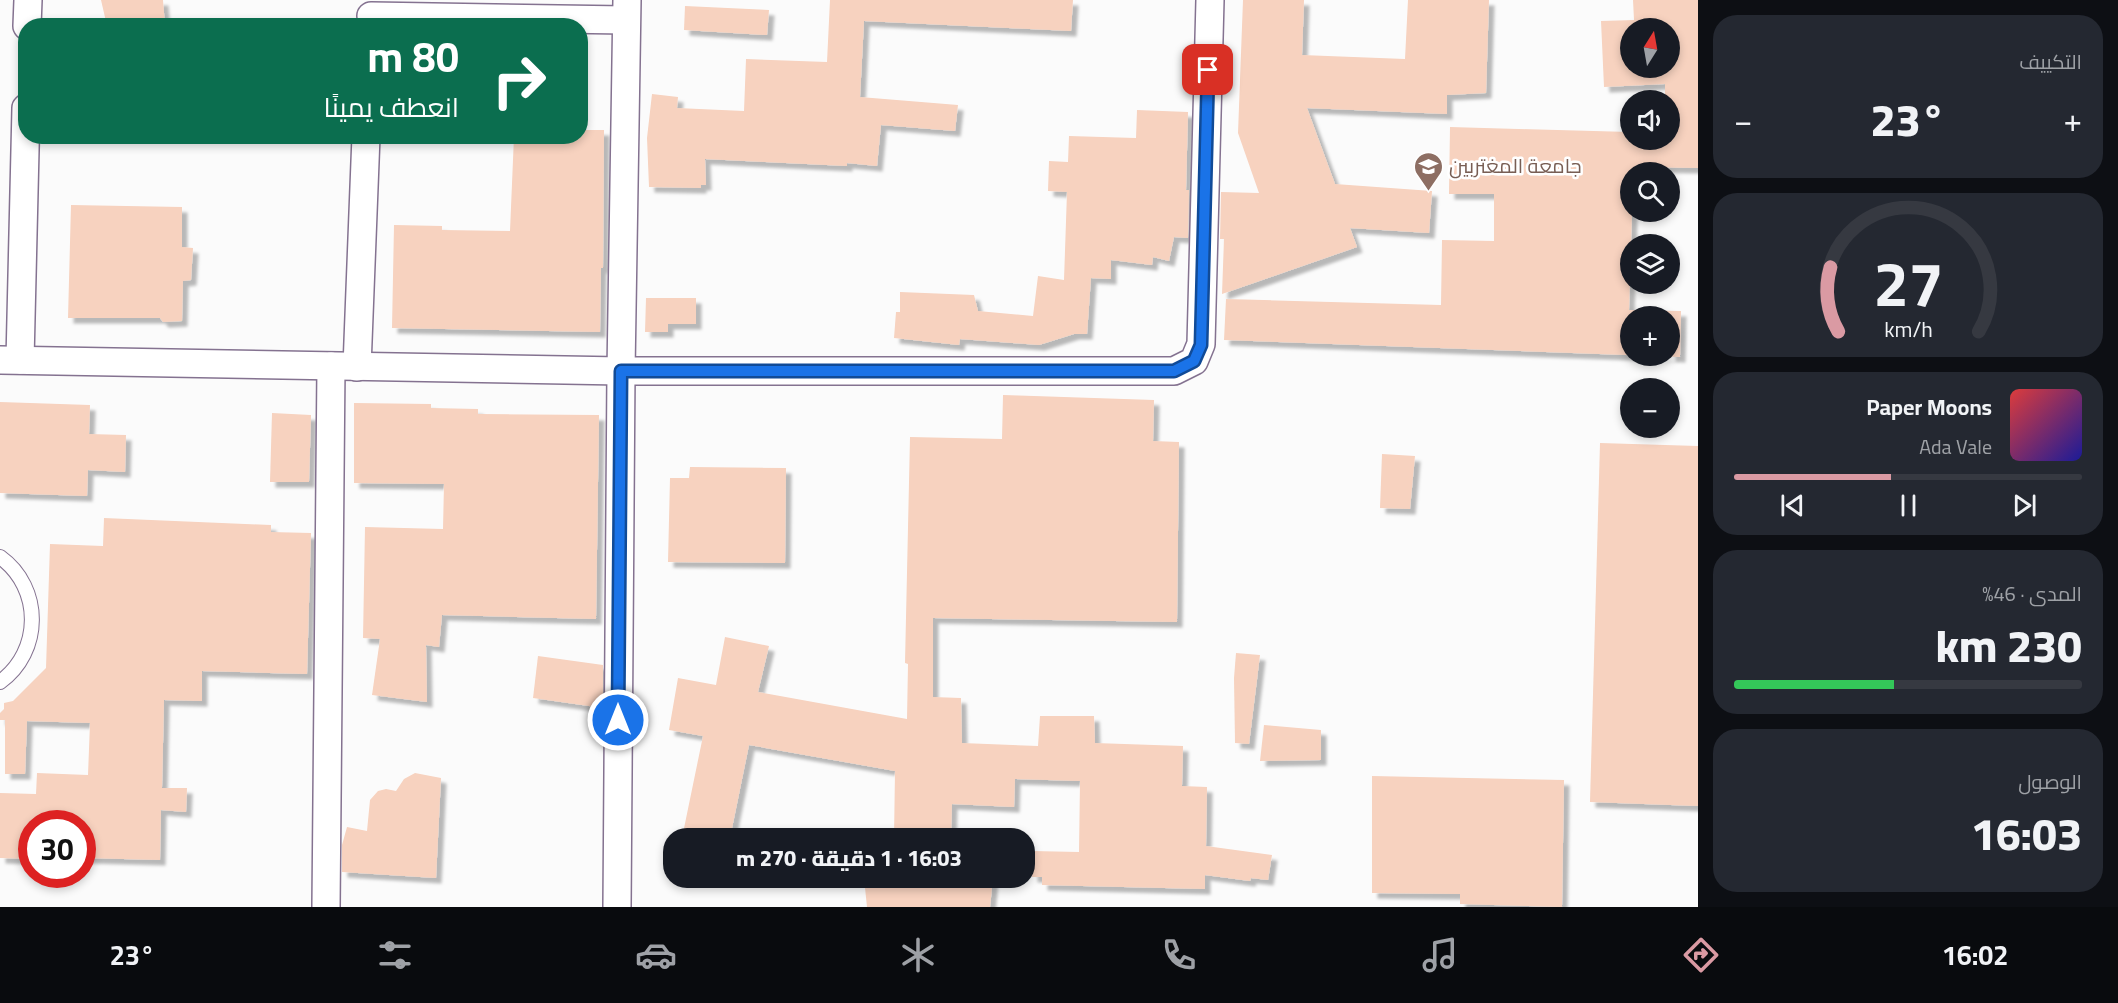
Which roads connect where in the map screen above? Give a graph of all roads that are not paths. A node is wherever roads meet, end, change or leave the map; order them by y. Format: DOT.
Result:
graph roads {
  1 [pos="28,0"];
  2 [pos="1210,0"];
  3 [pos="626,10"];
  4 [pos="371,14"];
  5 [pos="27,18"];
  6 [pos="24,144"];
  7 [pos="365,144"];
  8 [pos="10,360"];
  9 [pos="344,367"];
  10 [pos="621,371"];
  11 [pos="0,557"];
  12 [pos="0,682"];
  13 [pos="326,907"];
  14 [pos="617,907"];
  1 -- 5 [label="street"];
  2 -- 10 [label="street"];
  3 -- 4 [label="street"];
  3 -- 10 [label="street"];
  6 -- 8 [label="street"];
  7 -- 9 [label="street"];
  8 -- 9 [label="street"];
  9 -- 10 [label="street"];
  9 -- 13 [label="street"];
  10 -- 14 [label="street"];
  11 -- 12 [label="lane"];
}
